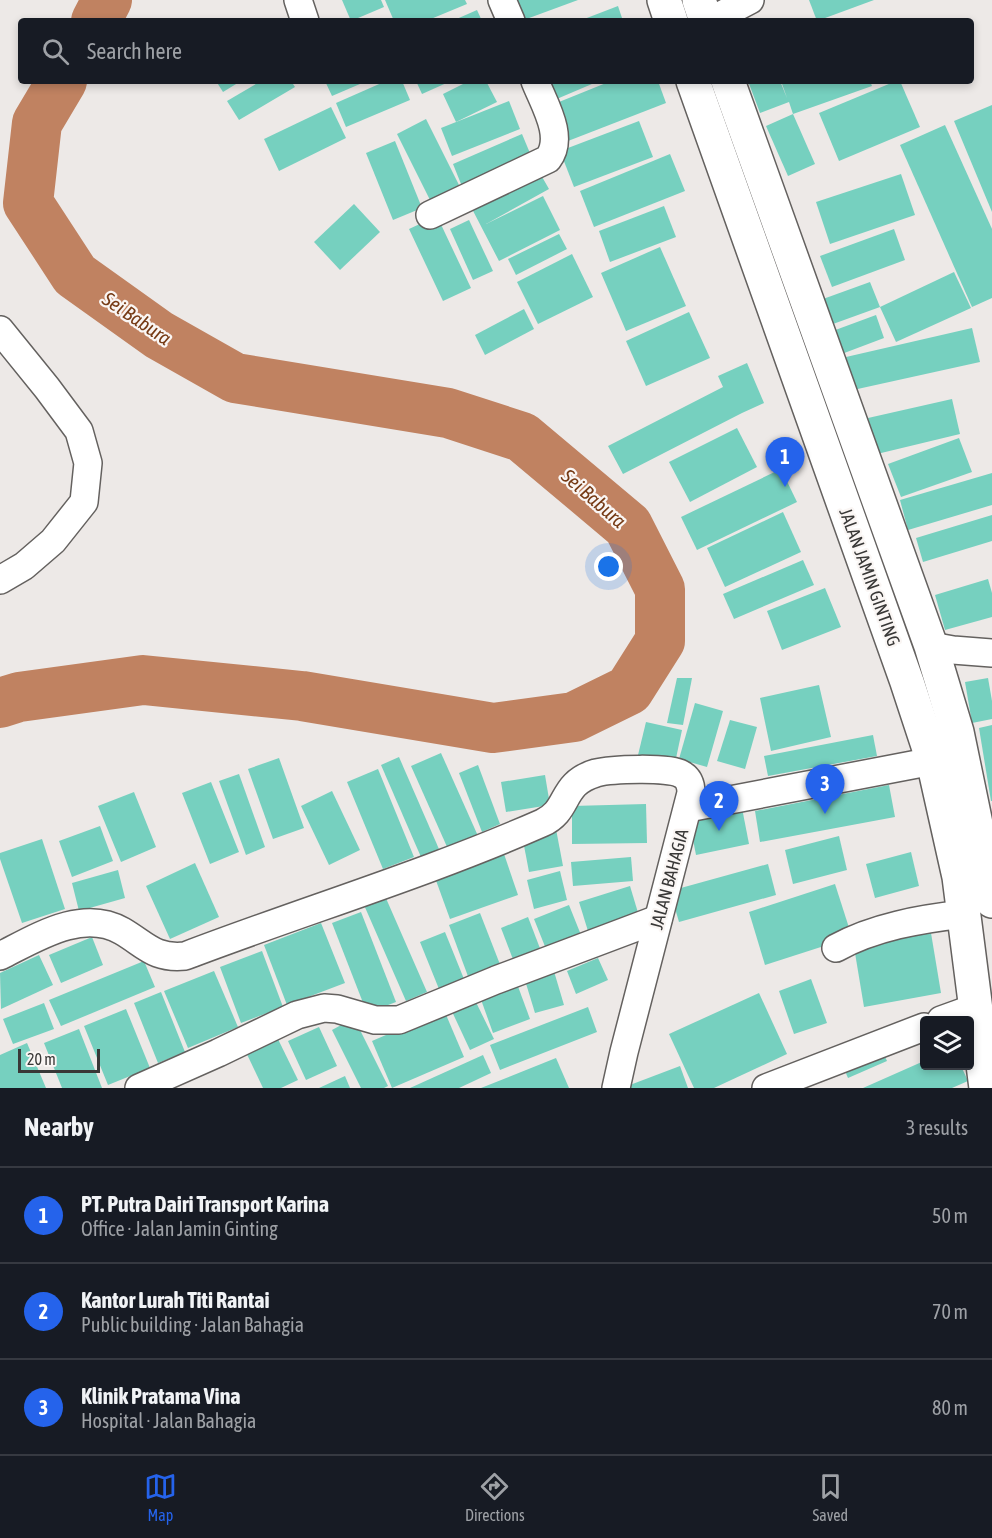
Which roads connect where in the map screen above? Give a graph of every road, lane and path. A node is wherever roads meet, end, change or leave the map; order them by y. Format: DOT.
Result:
graph roads {
  1 [pos="298,0"];
  2 [pos="502,0"];
  3 [pos="664,0"];
  4 [pos="699,0"];
  5 [pos="750,0"];
  6 [pos="304,18"];
  7 [pos="510,18"];
  8 [pos="670,18"];
  9 [pos="707,18"];
  10 [pos="714,18"];
  11 [pos="536,84"];
  12 [pos="694,84"];
  13 [pos="729,84"];
  14 [pos="430,216"];
  15 [pos="0,330"];
  16 [pos="0,580"];
  17 [pos="931,646"];
  18 [pos="992,653"];
  19 [pos="933,761"];
  20 [pos="688,808"];
  21 [pos="978,908"];
  22 [pos="658,919"];
  23 [pos="836,948"];
  24 [pos="0,956"];
  25 [pos="976,1007"];
  26 [pos="951,1016"];
  27 [pos="920,1029"];
  28 [pos="140,1088"];
  29 [pos="616,1088"];
  30 [pos="766,1088"];
  31 [pos="986,1088"];
  1 -- 6 [label="street"];
  2 -- 7 [label="street"];
  3 -- 8 [label="main road"];
  4 -- 9 [label="main road"];
  5 -- 10 [label="street"];
  11 -- 14 [label="street"];
  12 -- 19 [label="main road, JALAN JAMIN GINTING"];
  13 -- 17 [label="main road, JALAN JAMIN GINTING"];
  15 -- 16 [label="street"];
  17 -- 18 [label="street"];
  17 -- 21 [label="main road, JALAN JAMIN GINTING"];
  19 -- 20 [label="street, JALAN BAHAGIA"];
  19 -- 21 [label="main road, JALAN JAMIN GINTING"];
  20 -- 22 [label="street, JALAN BAHAGIA"];
  20 -- 24 [label="street"];
  21 -- 23 [label="street"];
  21 -- 25 [label="main road, JALAN JAMIN GINTING"];
  22 -- 28 [label="street"];
  22 -- 29 [label="street, JALAN BAHAGIA"];
  25 -- 26 [label="street"];
  25 -- 31 [label="main road, JALAN JAMIN GINTING"];
  27 -- 30 [label="street"];
}
